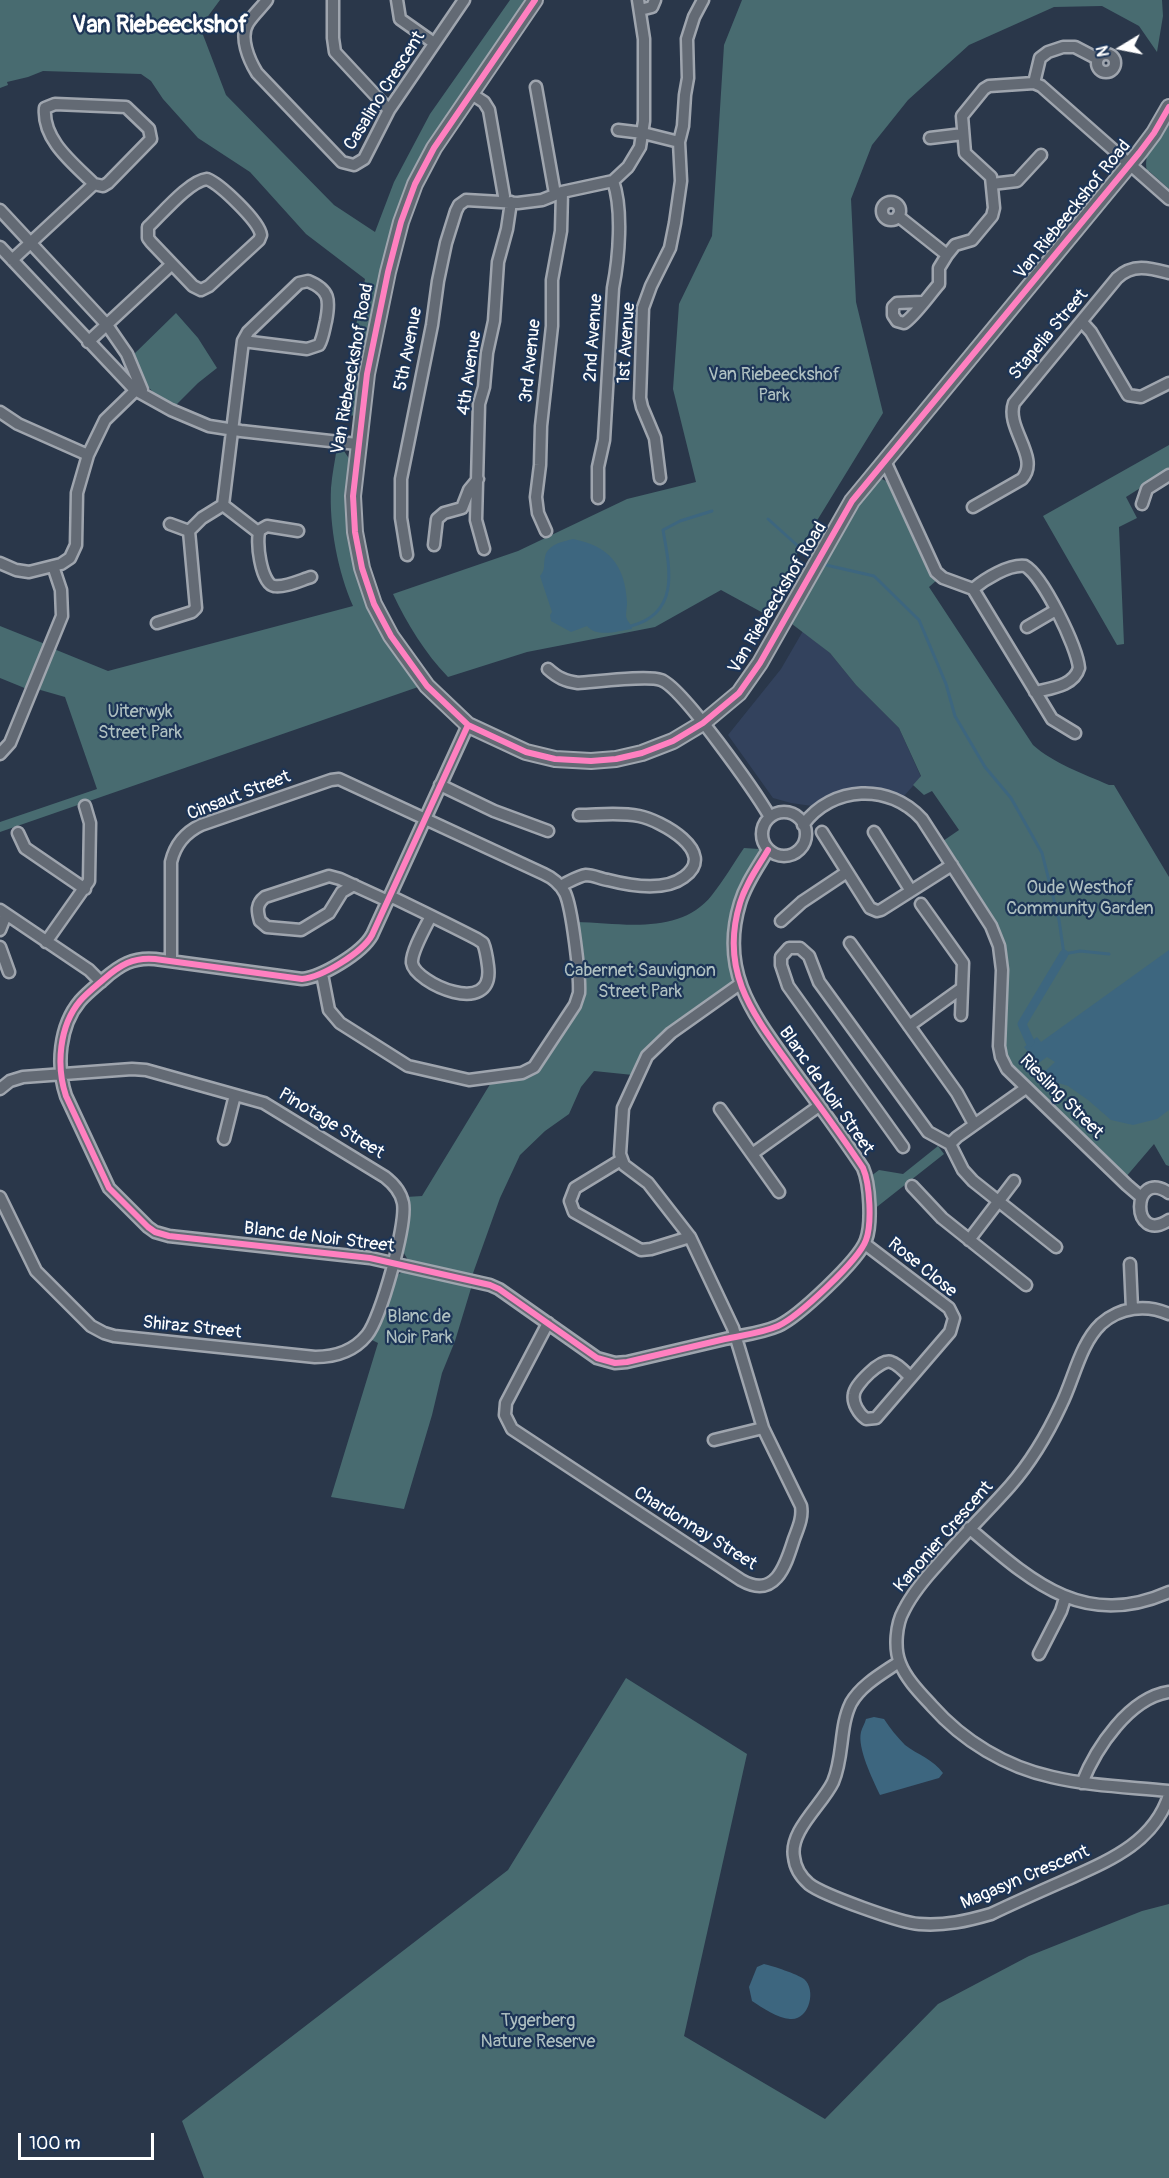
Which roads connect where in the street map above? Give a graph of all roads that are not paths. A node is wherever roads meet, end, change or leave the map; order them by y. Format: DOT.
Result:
graph roads {
  1 [pos="267,0"];
  2 [pos="333,0"];
  3 [pos="397,0"];
  4 [pos="464,0"];
  5 [pos="535,0"];
  6 [pos="655,0"];
  7 [pos="704,0"];
  8 [pos="639,5"];
  9 [pos="434,43"];
  10 [pos="1098,59"];
  11 [pos="1034,82"];
  12 [pos="536,87"];
  13 [pos="470,93"];
  14 [pos="1169,107"];
  15 [pos="389,110"];
  16 [pos="618,130"];
  17 [pos="643,133"];
  18 [pos="963,134"];
  19 [pos="930,138"];
  20 [pos="679,142"];
  21 [pos="1041,154"];
  22 [pos="1130,165"];
  23 [pos="613,181"];
  24 [pos="94,184"];
  25 [pos="992,184"];
  26 [pos="558,193"];
  27 [pos="507,199"];
  28 [pos="1169,199"];
  29 [pos="0,210"];
  30 [pos="898,216"];
  31 [pos="30,243"];
  32 [pos="0,247"];
  33 [pos="947,255"];
  34 [pos="12,260"];
  35 [pos="172,264"];
  36 [pos="1169,273"];
  37 [pos="922,302"];
  38 [pos="1082,322"];
  39 [pos="107,325"];
  40 [pos="243,341"];
  41 [pos="88,342"];
  42 [pos="1169,383"];
  43 [pos="140,390"];
  44 [pos="0,412"];
  45 [pos="233,430"];
  46 [pos="357,444"];
  47 [pos="88,455"];
  48 [pos="885,461"];
  49 [pos="1169,475"];
  50 [pos="660,478"];
  51 [pos="478,479"];
  52 [pos="598,498"];
  53 [pos="1142,504"];
  54 [pos="223,505"];
  55 [pos="973,507"];
  56 [pos="170,524"];
  57 [pos="189,531"];
  58 [pos="298,531"];
  59 [pos="546,531"];
  60 [pos="258,532"];
  61 [pos="434,544"];
  62 [pos="484,549"];
  63 [pos="407,555"];
  64 [pos="0,563"];
  65 [pos="53,566"];
  66 [pos="311,577"];
  67 [pos="973,589"];
  68 [pos="1056,610"];
  69 [pos="157,623"];
  70 [pos="1027,627"];
  71 [pos="548,669"];
  72 [pos="1035,692"];
  73 [pos="703,723"];
  74 [pos="468,725"];
  75 [pos="1075,733"];
  76 [pos="5,741"];
  77 [pos="0,754"];
  78 [pos="440,785"];
  79 [pos="85,806"];
  80 [pos="579,815"];
  81 [pos="770,817"];
  82 [pos="426,818"];
  83 [pos="803,825"];
  84 [pos="548,831"];
  85 [pos="822,832"];
  86 [pos="874,832"];
  87 [pos="18,833"];
  88 [pos="768,850"];
  89 [pos="952,865"];
  90 [pos="847,872"];
  91 [pos="354,885"];
  92 [pos="560,886"];
  93 [pos="85,889"];
  94 [pos="911,891"];
  95 [pos="389,898"];
  96 [pos="921,904"];
  97 [pos="3,912"];
  98 [pos="431,916"];
  99 [pos="781,921"];
  100 [pos="0,930"];
  101 [pos="46,942"];
  102 [pos="850,943"];
  103 [pos="0,947"];
  104 [pos="171,961"];
  105 [pos="9,972"];
  106 [pos="322,974"];
  107 [pos="101,982"];
  108 [pos="740,984"];
  109 [pos="962,988"];
  110 [pos="961,1015"];
  111 [pos="909,1026"];
  112 [pos="62,1074"];
  113 [pos="2,1087"];
  114 [pos="1026,1088"];
  115 [pos="236,1095"];
  116 [pos="819,1106"];
  117 [pos="720,1110"];
  118 [pos="974,1124"];
  119 [pos="224,1139"];
  120 [pos="950,1144"];
  121 [pos="903,1148"];
  122 [pos="752,1154"];
  123 [pos="621,1160"];
  124 [pos="1014,1181"];
  125 [pos="912,1186"];
  126 [pos="779,1192"];
  127 [pos="1169,1193"];
  128 [pos="0,1197"];
  129 [pos="1141,1197"];
  130 [pos="998,1202"];
  131 [pos="1168,1224"];
  132 [pos="690,1237"];
  133 [pos="969,1240"];
  134 [pos="865,1244"];
  135 [pos="1056,1247"];
  136 [pos="393,1263"];
  137 [pos="1130,1264"];
  138 [pos="1026,1285"];
  139 [pos="1132,1309"];
  140 [pos="1169,1314"];
  141 [pos="548,1323"];
  142 [pos="736,1337"];
  143 [pos="910,1377"];
  144 [pos="763,1428"];
  145 [pos="714,1440"];
  146 [pos="969,1528"];
  147 [pos="1169,1592"];
  148 [pos="1065,1598"];
  149 [pos="1040,1654"];
  150 [pos="899,1662"];
  151 [pos="1169,1692"];
  152 [pos="1082,1783"];
  153 [pos="1169,1793"];
  1 -- 15 [label="street, Casalino Crescent"];
  2 -- 15 [label="street"];
  3 -- 9 [label="street"];
  4 -- 9 [label="street, Casalino Crescent"];
  5 -- 13 [label="street, Van Riebeeckshof Road"];
  6 -- 8 [label="street"];
  7 -- 20 [label="street, 1st Avenue"];
  8 -- 17 [label="street"];
  9 -- 15 [label="street, Casalino Crescent"];
  10 -- 11 [label="street"];
  11 -- 18 [label="street"];
  11 -- 22 [label="street"];
  12 -- 26 [label="street, 3rd Avenue"];
  13 -- 27 [label="street"];
  13 -- 46 [label="street, Van Riebeeckshof Road"];
  14 -- 22 [label="street, Van Riebeeckshof Road"];
  16 -- 17 [label="street"];
  17 -- 20 [label="street"];
  17 -- 23 [label="street"];
  18 -- 19 [label="street"];
  18 -- 25 [label="street"];
  20 -- 50 [label="street, 1st Avenue"];
  21 -- 25 [label="street"];
  22 -- 28 [label="street"];
  22 -- 48 [label="street, Van Riebeeckshof Road"];
  23 -- 26 [label="street"];
  23 -- 52 [label="street, 2nd Avenue"];
  24 -- 24 [label="street"];
  24 -- 31 [label="street"];
  25 -- 33 [label="street"];
  26 -- 27 [label="street"];
  26 -- 59 [label="street, 3rd Avenue"];
  27 -- 51 [label="street, 4th Avenue"];
  27 -- 63 [label="street, 5th Avenue"];
  29 -- 31 [label="street"];
  30 -- 33 [label="street"];
  31 -- 34 [label="street"];
  31 -- 39 [label="street"];
  32 -- 34 [label="street"];
  33 -- 37 [label="street"];
  34 -- 41 [label="street"];
  35 -- 35 [label="street"];
  35 -- 39 [label="street"];
  36 -- 38 [label="street, Stapelia Street"];
  38 -- 42 [label="street"];
  38 -- 55 [label="street, Stapelia Street"];
  39 -- 41 [label="street"];
  39 -- 43 [label="street"];
  40 -- 40 [label="street"];
  40 -- 45 [label="street"];
  41 -- 43 [label="street"];
  43 -- 45 [label="street"];
  43 -- 47 [label="street"];
  44 -- 47 [label="street"];
  45 -- 46 [label="street"];
  45 -- 54 [label="street"];
  46 -- 74 [label="street, Van Riebeeckshof Road"];
  47 -- 65 [label="street"];
  48 -- 67 [label="street"];
  48 -- 73 [label="street, Van Riebeeckshof Road"];
  49 -- 53 [label="street"];
  51 -- 61 [label="street"];
  51 -- 62 [label="street, 4th Avenue"];
  54 -- 57 [label="street"];
  54 -- 60 [label="street"];
  56 -- 57 [label="street"];
  57 -- 69 [label="street"];
  58 -- 60 [label="street"];
  60 -- 66 [label="street"];
  64 -- 65 [label="street"];
  65 -- 76 [label="street"];
  67 -- 68 [label="street"];
  67 -- 72 [label="street"];
  68 -- 70 [label="street"];
  68 -- 72 [label="street"];
  71 -- 73 [label="street"];
  72 -- 75 [label="street"];
  73 -- 74 [label="street, Van Riebeeckshof Road"];
  73 -- 81 [label="street"];
  74 -- 78 [label="street, Blanc de Noir Street"];
  76 -- 77 [label="street"];
  78 -- 82 [label="street, Blanc de Noir Street"];
  78 -- 84 [label="street"];
  79 -- 93 [label="street"];
  80 -- 92 [label="street"];
  81 -- 83 [label="street"];
  81 -- 88 [label="street"];
  82 -- 92 [label="street, Cinsaut Street"];
  82 -- 95 [label="street, Blanc de Noir Street"];
  82 -- 104 [label="street, Cinsaut Street"];
  83 -- 88 [label="street"];
  83 -- 89 [label="street, Riesling Street"];
  85 -- 90 [label="street"];
  86 -- 94 [label="street"];
  87 -- 93 [label="street"];
  88 -- 108 [label="street, Blanc de Noir Street"];
  89 -- 94 [label="street"];
  89 -- 114 [label="street, Riesling Street"];
  90 -- 94 [label="street"];
  90 -- 99 [label="street"];
  91 -- 91 [label="street"];
  91 -- 95 [label="street"];
  92 -- 106 [label="street"];
  93 -- 101 [label="street"];
  95 -- 98 [label="street"];
  95 -- 106 [label="street, Blanc de Noir Street"];
  96 -- 109 [label="street"];
  97 -- 100 [label="street"];
  97 -- 101 [label="street"];
  98 -- 98 [label="street"];
  101 -- 107 [label="street"];
  102 -- 111 [label="street"];
  103 -- 105 [label="street"];
  104 -- 106 [label="street, Blanc de Noir Street"];
  104 -- 107 [label="street, Blanc de Noir Street"];
  107 -- 112 [label="street, Blanc de Noir Street"];
  108 -- 116 [label="street, Blanc de Noir Street"];
  108 -- 123 [label="street"];
  109 -- 110 [label="street"];
  109 -- 111 [label="street"];
  111 -- 118 [label="street"];
  112 -- 113 [label="street"];
  112 -- 115 [label="street, Pinotage Street"];
  112 -- 136 [label="street, Blanc de Noir Street"];
  114 -- 118 [label="street"];
  114 -- 129 [label="street, Riesling Street"];
  115 -- 119 [label="street"];
  115 -- 136 [label="street, Pinotage Street"];
  116 -- 122 [label="street"];
  116 -- 134 [label="street, Blanc de Noir Street"];
  117 -- 122 [label="street"];
  118 -- 120 [label="street"];
  120 -- 121 [label="street"];
  120 -- 130 [label="street"];
  122 -- 126 [label="street"];
  123 -- 132 [label="street, Chardonnay Street"];
  123 -- 132 [label="street"];
  124 -- 130 [label="street"];
  125 -- 133 [label="street"];
  127 -- 129 [label="street"];
  128 -- 136 [label="street, Shiraz Street"];
  129 -- 131 [label="street"];
  130 -- 133 [label="street"];
  130 -- 135 [label="street"];
  132 -- 142 [label="street, Chardonnay Street"];
  133 -- 138 [label="street"];
  134 -- 142 [label="street, Blanc de Noir Street"];
  134 -- 143 [label="street, Rose Close"];
  136 -- 141 [label="street, Blanc de Noir Street"];
  137 -- 139 [label="street"];
  139 -- 140 [label="street"];
  139 -- 146 [label="street, Kanonier Crescent"];
  141 -- 142 [label="street, Blanc de Noir Street"];
  141 -- 144 [label="street, Chardonnay Street"];
  142 -- 144 [label="street, Chardonnay Street"];
  143 -- 143 [label="street, Rose Close"];
  144 -- 145 [label="street"];
  146 -- 148 [label="street"];
  146 -- 150 [label="street, Kanonier Crescent"];
  147 -- 148 [label="street"];
  148 -- 149 [label="street"];
  150 -- 152 [label="street"];
  150 -- 153 [label="street, Magasyn Crescent"];
  151 -- 152 [label="street"];
  152 -- 153 [label="street"];
}
